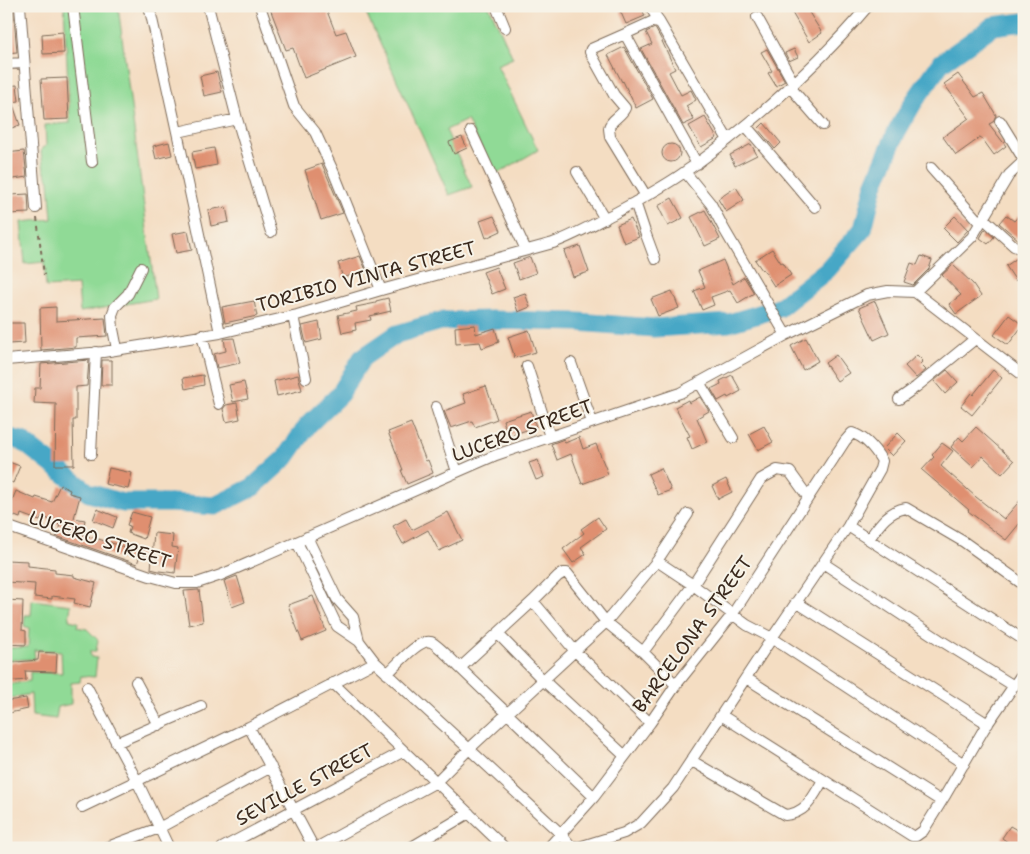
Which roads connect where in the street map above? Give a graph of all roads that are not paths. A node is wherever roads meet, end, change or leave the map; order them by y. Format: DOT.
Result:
graph roads {
  1 [pos="20,6"];
  2 [pos="72,6"];
  3 [pos="149,6"];
  4 [pos="208,6"];
  5 [pos="260,6"];
  6 [pos="496,6"];
  7 [pos="650,6"];
  8 [pos="868,6"];
  9 [pos="757,17"];
  10 [pos="658,19"];
  11 [pos="505,28"];
  12 [pos="625,34"];
  13 [pos="24,63"];
  14 [pos="6,64"];
  15 [pos="792,86"];
  16 [pos="237,119"];
  17 [pos="1000,121"];
  18 [pos="823,124"];
  19 [pos="746,126"];
  20 [pos="471,131"];
  21 [pos="178,132"];
  22 [pos="728,140"];
  23 [pos="1024,160"];
  24 [pos="92,162"];
  25 [pos="697,164"];
  26 [pos="931,168"];
  27 [pos="577,172"];
  28 [pos="685,172"];
  29 [pos="646,196"];
  30 [pos="635,202"];
  31 [pos="814,207"];
  32 [pos="36,208"];
  33 [pos="605,219"];
  34 [pos="982,220"];
  35 [pos="271,232"];
  36 [pos="526,250"];
  37 [pos="1024,250"];
  38 [pos="655,259"];
  39 [pos="141,268"];
  40 [pos="381,290"];
  41 [pos="915,292"];
  42 [pos="293,316"];
  43 [pos="220,333"];
  44 [pos="202,335"];
  45 [pos="786,335"];
  46 [pos="975,339"];
  47 [pos="117,349"];
  48 [pos="96,352"];
  49 [pos="6,360"];
  50 [pos="571,363"];
  51 [pos="527,366"];
  52 [pos="1024,376"];
  53 [pos="306,378"];
  54 [pos="699,382"];
  55 [pos="899,399"];
  56 [pos="219,404"];
  57 [pos="436,407"];
  58 [pos="592,422"];
  59 [pos="550,436"];
  60 [pos="733,438"];
  61 [pos="91,454"];
  62 [pos="457,472"];
  63 [pos="808,497"];
  64 [pos="688,514"];
  65 [pos="6,526"];
  66 [pos="848,526"];
  67 [pos="869,539"];
  68 [pos="302,540"];
  69 [pos="657,561"];
  70 [pos="823,563"];
  71 [pos="693,585"];
  72 [pos="1024,585"];
  73 [pos="533,601"];
  74 [pos="796,602"];
  75 [pos="344,608"];
  76 [pos="732,614"];
  77 [pos="332,616"];
  78 [pos="606,622"];
  79 [pos="498,634"];
  80 [pos="772,638"];
  81 [pos="1024,640"];
  82 [pos="359,641"];
  83 [pos="575,651"];
  84 [pos="644,652"];
  85 [pos="374,662"];
  86 [pos="460,668"];
  87 [pos="1024,671"];
  88 [pos="388,674"];
  89 [pos="746,678"];
  90 [pos="543,680"];
  91 [pos="136,682"];
  92 [pos="333,684"];
  93 [pos="676,685"];
  94 [pos="1014,686"];
  95 [pos="87,687"];
  96 [pos="202,706"];
  97 [pos="507,713"];
  98 [pos="721,715"];
  99 [pos="650,723"];
  100 [pos="159,724"];
  101 [pos="988,724"];
  102 [pos="249,727"];
  103 [pos="116,744"];
  104 [pos="469,749"];
  105 [pos="404,751"];
  106 [pos="625,756"];
  107 [pos="692,760"];
  108 [pos="964,764"];
  109 [pos="270,767"];
  110 [pos="823,780"];
  111 [pos="136,781"];
  112 [pos="436,782"];
  113 [pos="594,797"];
  114 [pos="941,802"];
  115 [pos="82,807"];
  116 [pos="293,809"];
  117 [pos="468,813"];
  118 [pos="159,828"];
  119 [pos="561,834"];
  120 [pos="105,848"];
  121 [pos="169,848"];
  122 [pos="222,848"];
  123 [pos="315,848"];
  124 [pos="410,848"];
  125 [pos="505,848"];
  126 [pos="548,848"];
  1 -- 13 [label="street"];
  2 -- 24 [label="street"];
  3 -- 21 [label="street"];
  4 -- 16 [label="street"];
  5 -- 40 [label="street"];
  6 -- 11 [label="street"];
  7 -- 10 [label="street"];
  8 -- 15 [label="street, TORIBIO VINTA STREET"];
  9 -- 15 [label="street"];
  10 -- 12 [label="street"];
  10 -- 22 [label="street"];
  12 -- 25 [label="street"];
  12 -- 29 [label="street"];
  13 -- 14 [label="street"];
  13 -- 32 [label="street"];
  15 -- 18 [label="street"];
  15 -- 19 [label="street, TORIBIO VINTA STREET"];
  16 -- 21 [label="street"];
  16 -- 35 [label="street"];
  17 -- 23 [label="street"];
  19 -- 22 [label="street, TORIBIO VINTA STREET"];
  19 -- 31 [label="street"];
  20 -- 36 [label="street"];
  21 -- 43 [label="street"];
  22 -- 25 [label="street, TORIBIO VINTA STREET"];
  23 -- 34 [label="street"];
  25 -- 28 [label="street, TORIBIO VINTA STREET"];
  26 -- 34 [label="street"];
  27 -- 33 [label="street"];
  28 -- 29 [label="street, TORIBIO VINTA STREET"];
  28 -- 45 [label="street"];
  29 -- 30 [label="street, TORIBIO VINTA STREET"];
  30 -- 33 [label="street, TORIBIO VINTA STREET"];
  30 -- 38 [label="street"];
  33 -- 36 [label="street, TORIBIO VINTA STREET"];
  34 -- 37 [label="street"];
  34 -- 41 [label="street"];
  36 -- 40 [label="street, TORIBIO VINTA STREET"];
  39 -- 47 [label="street"];
  40 -- 42 [label="street, TORIBIO VINTA STREET"];
  41 -- 45 [label="street, LUCERO STREET"];
  41 -- 46 [label="street"];
  42 -- 43 [label="street, TORIBIO VINTA STREET"];
  42 -- 53 [label="street"];
  43 -- 44 [label="street, TORIBIO VINTA STREET"];
  44 -- 47 [label="street, TORIBIO VINTA STREET"];
  44 -- 56 [label="street"];
  45 -- 54 [label="street, LUCERO STREET"];
  46 -- 52 [label="street"];
  46 -- 55 [label="street"];
  47 -- 48 [label="street, TORIBIO VINTA STREET"];
  48 -- 49 [label="street, TORIBIO VINTA STREET"];
  48 -- 61 [label="street"];
  50 -- 58 [label="street"];
  51 -- 59 [label="street"];
  54 -- 58 [label="street, LUCERO STREET"];
  54 -- 60 [label="street"];
  57 -- 62 [label="street"];
  58 -- 59 [label="street, LUCERO STREET"];
  59 -- 62 [label="street, LUCERO STREET"];
  62 -- 68 [label="street, LUCERO STREET"];
  63 -- 66 [label="street, BARCELONA STREET"];
  63 -- 71 [label="street"];
  63 -- 76 [label="street, BARCELONA STREET"];
  64 -- 69 [label="street"];
  65 -- 68 [label="street, LUCERO STREET"];
  66 -- 67 [label="street"];
  66 -- 70 [label="street"];
  67 -- 72 [label="street"];
  67 -- 81 [label="street"];
  68 -- 75 [label="street"];
  68 -- 77 [label="street"];
  69 -- 71 [label="street"];
  69 -- 78 [label="street"];
  70 -- 74 [label="street"];
  70 -- 94 [label="street"];
  71 -- 76 [label="street"];
  71 -- 84 [label="street"];
  73 -- 78 [label="street"];
  73 -- 79 [label="street"];
  73 -- 83 [label="street"];
  74 -- 80 [label="street"];
  74 -- 101 [label="street"];
  75 -- 77 [label="street"];
  75 -- 82 [label="street"];
  76 -- 80 [label="street"];
  76 -- 93 [label="street, BARCELONA STREET"];
  77 -- 82 [label="street"];
  78 -- 83 [label="street"];
  78 -- 84 [label="street"];
  79 -- 86 [label="street"];
  79 -- 90 [label="street"];
  80 -- 89 [label="street"];
  80 -- 108 [label="street"];
  82 -- 85 [label="street"];
  83 -- 90 [label="street"];
  83 -- 99 [label="street"];
  84 -- 93 [label="street"];
  85 -- 88 [label="street"];
  85 -- 92 [label="street"];
  86 -- 88 [label="street"];
  86 -- 97 [label="street"];
  87 -- 94 [label="street"];
  88 -- 104 [label="street"];
  89 -- 98 [label="street"];
  89 -- 114 [label="street"];
  90 -- 97 [label="street"];
  90 -- 106 [label="street"];
  91 -- 100 [label="street"];
  92 -- 102 [label="street"];
  92 -- 105 [label="street"];
  93 -- 99 [label="street, BARCELONA STREET"];
  94 -- 101 [label="street"];
  95 -- 103 [label="street"];
  96 -- 100 [label="street"];
  97 -- 104 [label="street"];
  97 -- 113 [label="street"];
  98 -- 107 [label="street"];
  98 -- 110 [label="street"];
  99 -- 106 [label="street, BARCELONA STREET"];
  100 -- 103 [label="street"];
  101 -- 108 [label="street"];
  102 -- 109 [label="street"];
  102 -- 111 [label="street"];
  103 -- 111 [label="street"];
  104 -- 112 [label="street"];
  104 -- 119 [label="street"];
  105 -- 112 [label="street"];
  105 -- 116 [label="street, SEVILLE STREET"];
  106 -- 113 [label="street, BARCELONA STREET"];
  107 -- 110 [label="street"];
  107 -- 119 [label="street"];
  108 -- 114 [label="street"];
  109 -- 116 [label="street"];
  109 -- 118 [label="street"];
  110 -- 114 [label="street"];
  111 -- 115 [label="street"];
  111 -- 118 [label="street"];
  112 -- 117 [label="street"];
  112 -- 123 [label="street"];
  113 -- 119 [label="street, BARCELONA STREET"];
  116 -- 122 [label="street, SEVILLE STREET"];
  116 -- 123 [label="street"];
  117 -- 124 [label="street"];
  117 -- 125 [label="street"];
  118 -- 120 [label="street"];
  118 -- 121 [label="street"];
  119 -- 126 [label="street, BARCELONA STREET"];
}
